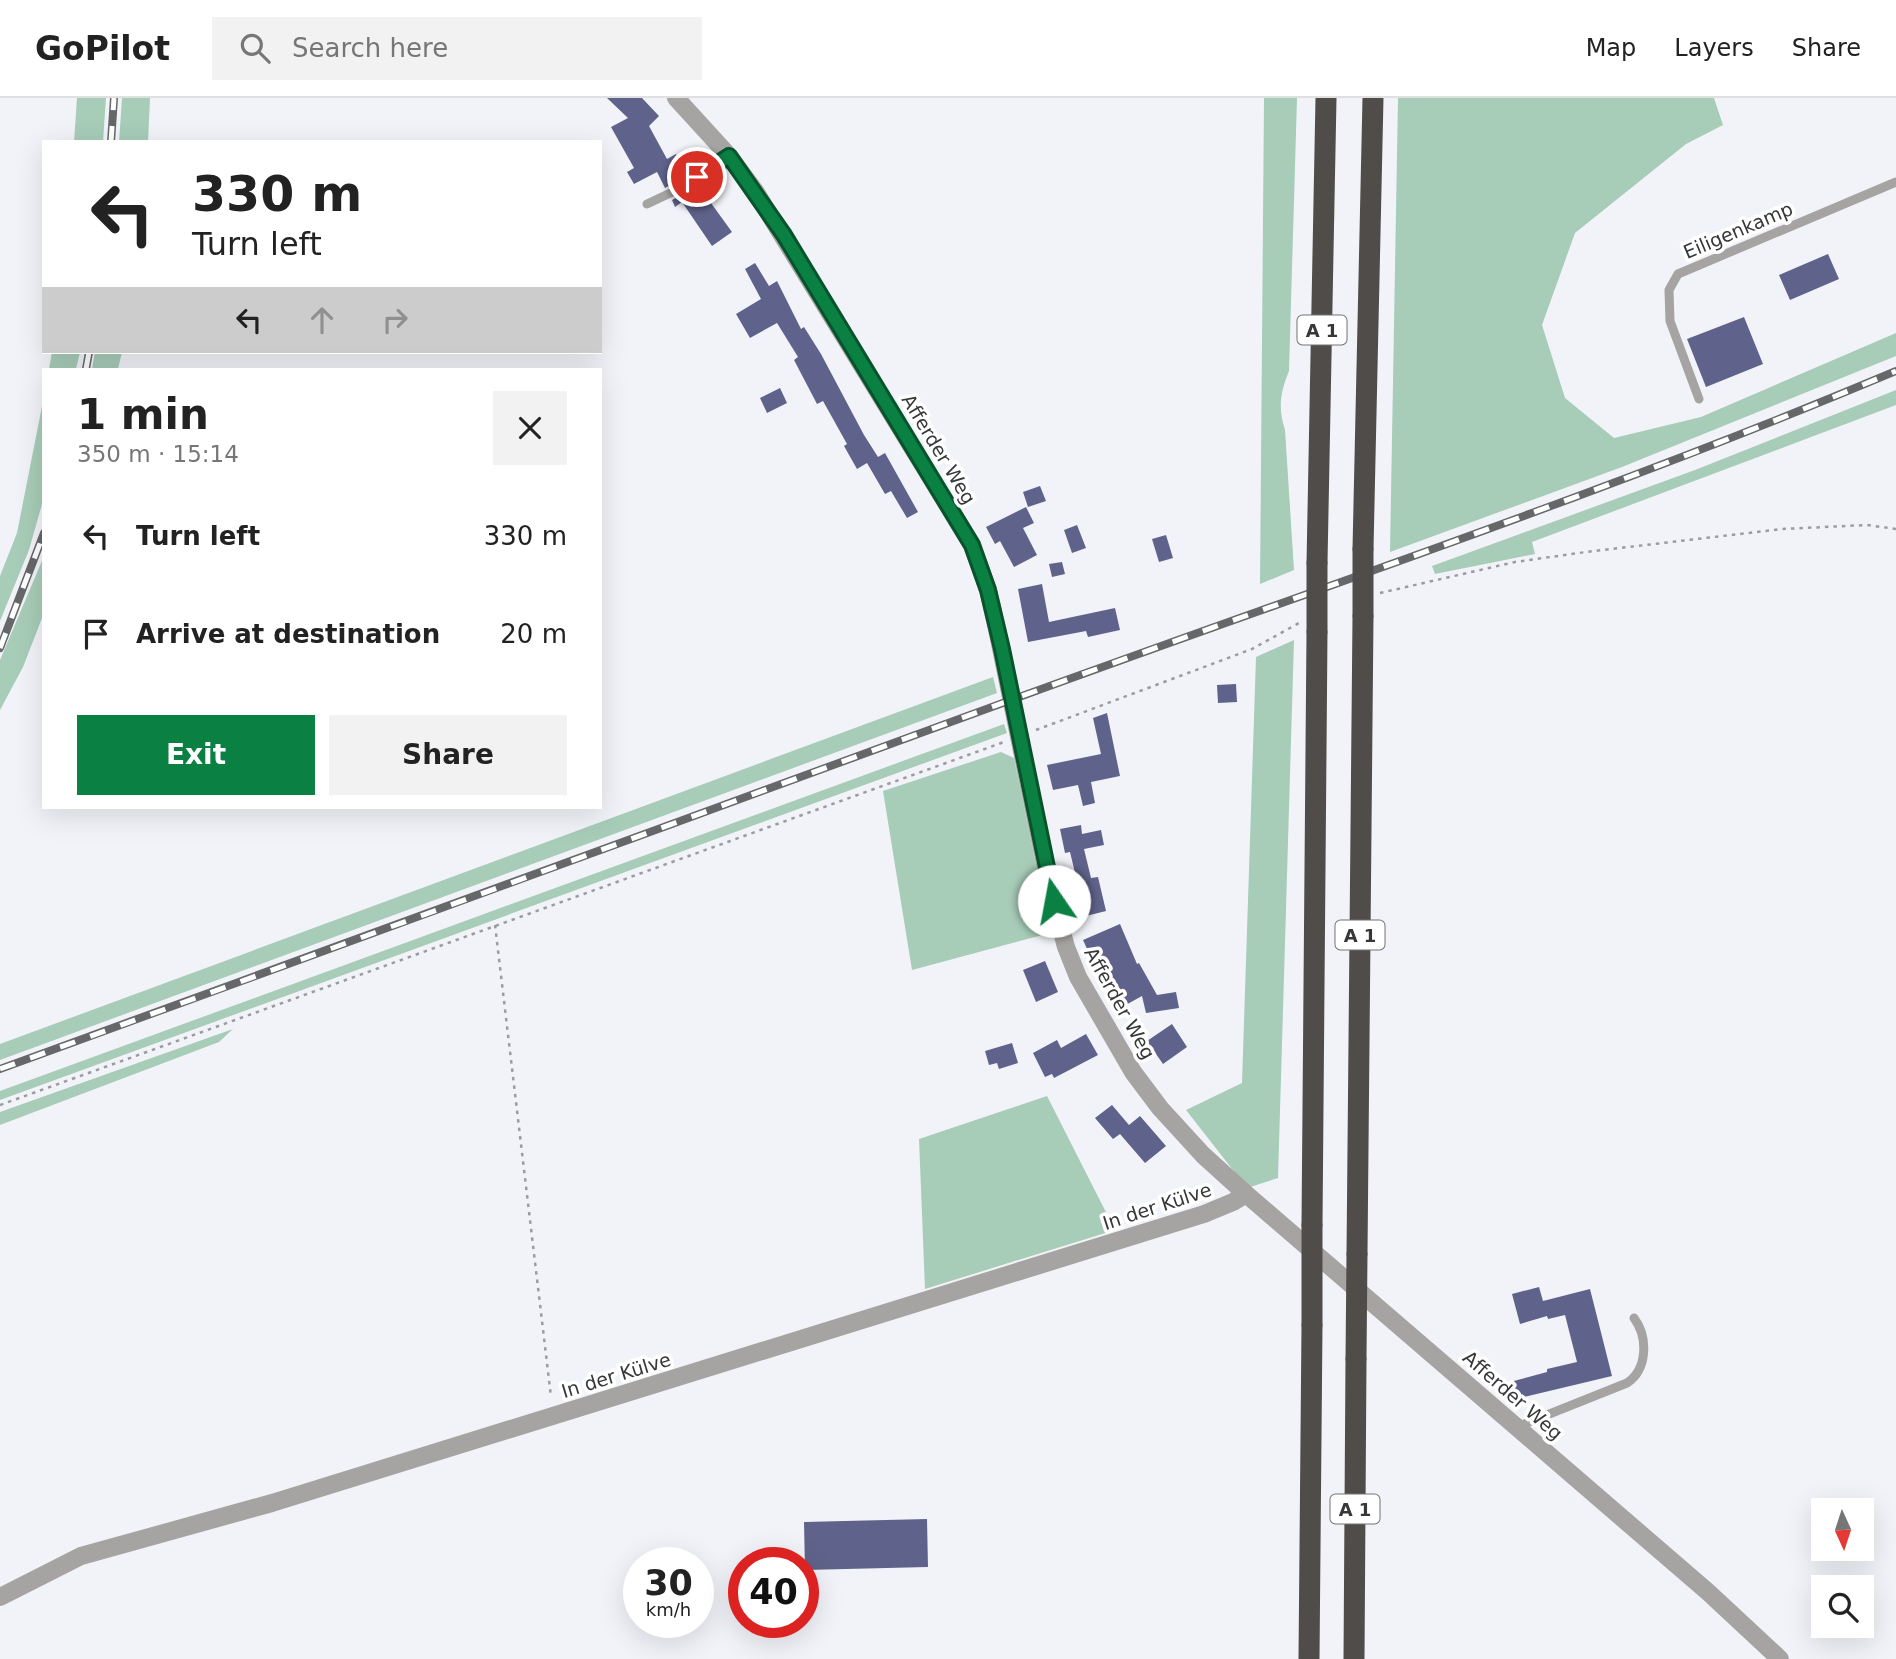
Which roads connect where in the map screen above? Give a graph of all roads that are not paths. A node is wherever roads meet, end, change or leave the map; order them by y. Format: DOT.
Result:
graph roads {
  1 [pos="676,98"];
  2 [pos="1326,98"];
  3 [pos="1373,98"];
  4 [pos="729,156"];
  5 [pos="1896,182"];
  6 [pos="647,204"];
  7 [pos="1699,399"];
  8 [pos="1246,1194"];
  9 [pos="1634,1318"];
  10 [pos="1517,1427"];
  11 [pos="0,1597"];
  12 [pos="1309,1659"];
  13 [pos="1354,1659"];
  14 [pos="1780,1659"];
  1 -- 4 [label="street, Afferder Weg"];
  2 -- 12 [label="highway, A 1, bridge"];
  3 -- 13 [label="highway, A 1, bridge"];
  4 -- 6 [label="lane"];
  4 -- 8 [label="street, Afferder Weg"];
  5 -- 7 [label="lane, Eiligenkamp"];
  8 -- 10 [label="street, Afferder Weg"];
  8 -- 11 [label="street, In der Külve"];
  9 -- 10 [label="lane"];
  10 -- 14 [label="street, Afferder Weg"];
}
